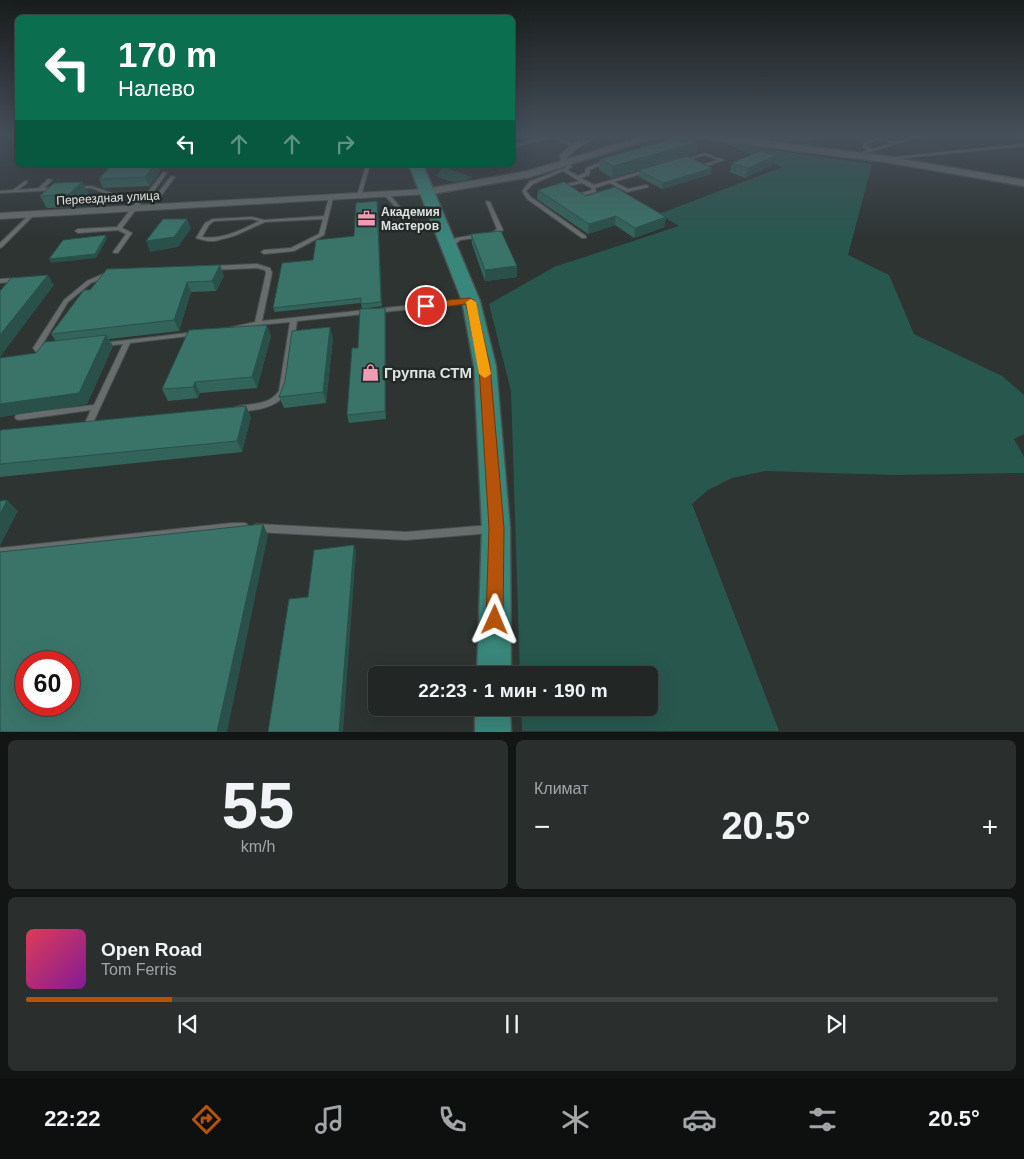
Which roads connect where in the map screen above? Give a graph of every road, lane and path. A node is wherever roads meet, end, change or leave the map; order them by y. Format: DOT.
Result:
graph roads {
  1 [pos="367,169"];
  2 [pos="418,169"];
  3 [pos="550,169"];
  4 [pos="558,169"];
  5 [pos="567,169"];
  6 [pos="588,169"];
  7 [pos="653,169"];
  8 [pos="945,169"];
  9 [pos="165,173"];
  10 [pos="173,177"];
  11 [pos="577,178"];
  12 [pos="50,180"];
  13 [pos="583,181"];
  14 [pos="25,182"];
  15 [pos="611,182"];
  16 [pos="1024,184"];
  17 [pos="646,186"];
  18 [pos="593,187"];
  19 [pos="74,188"];
  20 [pos="57,189"];
  21 [pos="40,190"];
  22 [pos="552,190"];
  23 [pos="0,192"];
  24 [pos="14,192"];
  25 [pos="426,192"];
  26 [pos="387,195"];
  27 [pos="580,195"];
  28 [pos="359,196"];
  29 [pos="147,197"];
  30 [pos="331,198"];
  31 [pos="488,202"];
  32 [pos="134,209"];
  33 [pos="96,211"];
  34 [pos="32,215"];
  35 [pos="0,216"];
  36 [pos="326,217"];
  37 [pos="264,221"];
  38 [pos="406,227"];
  39 [pos="119,228"];
  40 [pos="78,231"];
  41 [pos="584,237"];
  42 [pos="0,246"];
  43 [pos="448,247"];
  44 [pos="116,252"];
  45 [pos="264,252"];
  46 [pos="208,268"];
  47 [pos="113,273"];
  48 [pos="22,279"];
  49 [pos="0,281"];
  50 [pos="470,301"];
  51 [pos="294,319"];
  52 [pos="258,323"];
  53 [pos="224,330"];
  54 [pos="206,332"];
  55 [pos="128,341"];
  56 [pos="100,344"];
  57 [pos="54,349"];
  58 [pos="96,407"];
  59 [pos="230,410"];
  60 [pos="19,417"];
  61 [pos="98,422"];
  62 [pos="89,424"];
  63 [pos="79,425"];
  64 [pos="496,528"];
  65 [pos="0,552"];
  66 [pos="494,666"];
  67 [pos="493,716"];
  68 [pos="493,732"];
  1 -- 28 [label="lane"];
  2 -- 25 [label="main road"];
  3 -- 25 [label="street"];
  4 -- 41 [label="lane"];
  5 -- 11 [label="lane"];
  6 -- 11 [label="lane"];
  7 -- 15 [label="lane"];
  8 -- 16 [label="street"];
  9 -- 29 [label="lane"];
  10 -- 29 [label="lane"];
  11 -- 13 [label="lane"];
  12 -- 21 [label="lane"];
  13 -- 18 [label="lane"];
  13 -- 22 [label="lane"];
  14 -- 24 [label="lane"];
  15 -- 17 [label="lane"];
  15 -- 18 [label="lane"];
  18 -- 27 [label="lane"];
  19 -- 33 [label="lane"];
  20 -- 21 [label="lane"];
  21 -- 24 [label="lane"];
  23 -- 24 [label="lane"];
  25 -- 26 [label="street, Переездная улица"];
  25 -- 43 [label="main road"];
  26 -- 28 [label="street, Переездная улица"];
  26 -- 38 [label="lane"];
  28 -- 30 [label="street, Переездная улица"];
  29 -- 32 [label="lane"];
  30 -- 32 [label="street, Переездная улица"];
  30 -- 36 [label="lane"];
  31 -- 43 [label="lane"];
  32 -- 33 [label="street, Переездная улица"];
  32 -- 39 [label="lane"];
  33 -- 34 [label="street, Переездная улица"];
  34 -- 35 [label="street, Переездная улица"];
  34 -- 42 [label="lane"];
  36 -- 37 [label="lane"];
  36 -- 45 [label="lane"];
  37 -- 37 [label="lane"];
  39 -- 40 [label="lane"];
  39 -- 44 [label="lane"];
  43 -- 50 [label="main road"];
  46 -- 52 [label="lane"];
  47 -- 57 [label="lane"];
  48 -- 49 [label="lane"];
  50 -- 51 [label="lane"];
  50 -- 64 [label="main road"];
  51 -- 52 [label="lane"];
  51 -- 59 [label="lane"];
  52 -- 53 [label="lane"];
  54 -- 55 [label="lane"];
  55 -- 56 [label="lane"];
  55 -- 58 [label="lane"];
  58 -- 60 [label="lane"];
  58 -- 62 [label="lane"];
  61 -- 62 [label="lane"];
  62 -- 63 [label="lane"];
  64 -- 65 [label="lane"];
  64 -- 66 [label="main road"];
  67 -- 68 [label="main road"];
}
